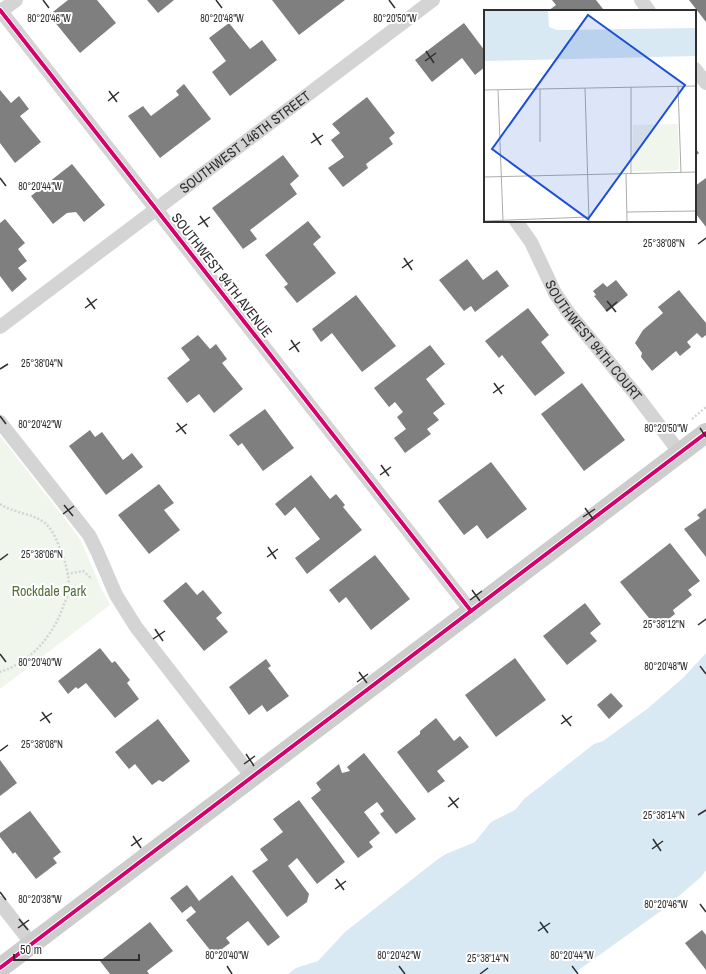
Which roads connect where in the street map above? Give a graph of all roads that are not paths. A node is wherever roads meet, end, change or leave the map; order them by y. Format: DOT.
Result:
graph roads {
  1 [pos="16,0"];
  2 [pos="433,0"];
  3 [pos="641,0"];
  4 [pos="1,10"];
  5 [pos="648,10"];
  6 [pos="696,70"];
  7 [pos="706,84"];
  8 [pos="156,210"];
  9 [pos="517,222"];
  10 [pos="0,327"];
  11 [pos="0,422"];
  12 [pos="706,433"];
  13 [pos="680,453"];
  14 [pos="471,611"];
  15 [pos="252,777"];
  16 [pos="0,903"];
  17 [pos="32,944"];
  18 [pos="0,968"];
  1 -- 4 [label="street"];
  2 -- 8 [label="street, SOUTHWEST 146TH STREET"];
  3 -- 5 [label="street"];
  4 -- 8 [label="street, SOUTHWEST 94TH AVENUE"];
  6 -- 7 [label="street"];
  8 -- 10 [label="street, SOUTHWEST 146TH STREET"];
  8 -- 14 [label="street, SOUTHWEST 94TH AVENUE"];
  9 -- 13 [label="street, SOUTHWEST 94TH COURT"];
  11 -- 15 [label="street"];
  12 -- 13 [label="street"];
  13 -- 14 [label="street"];
  14 -- 15 [label="street"];
  15 -- 17 [label="street"];
  16 -- 17 [label="street"];
  17 -- 18 [label="street"];
}
